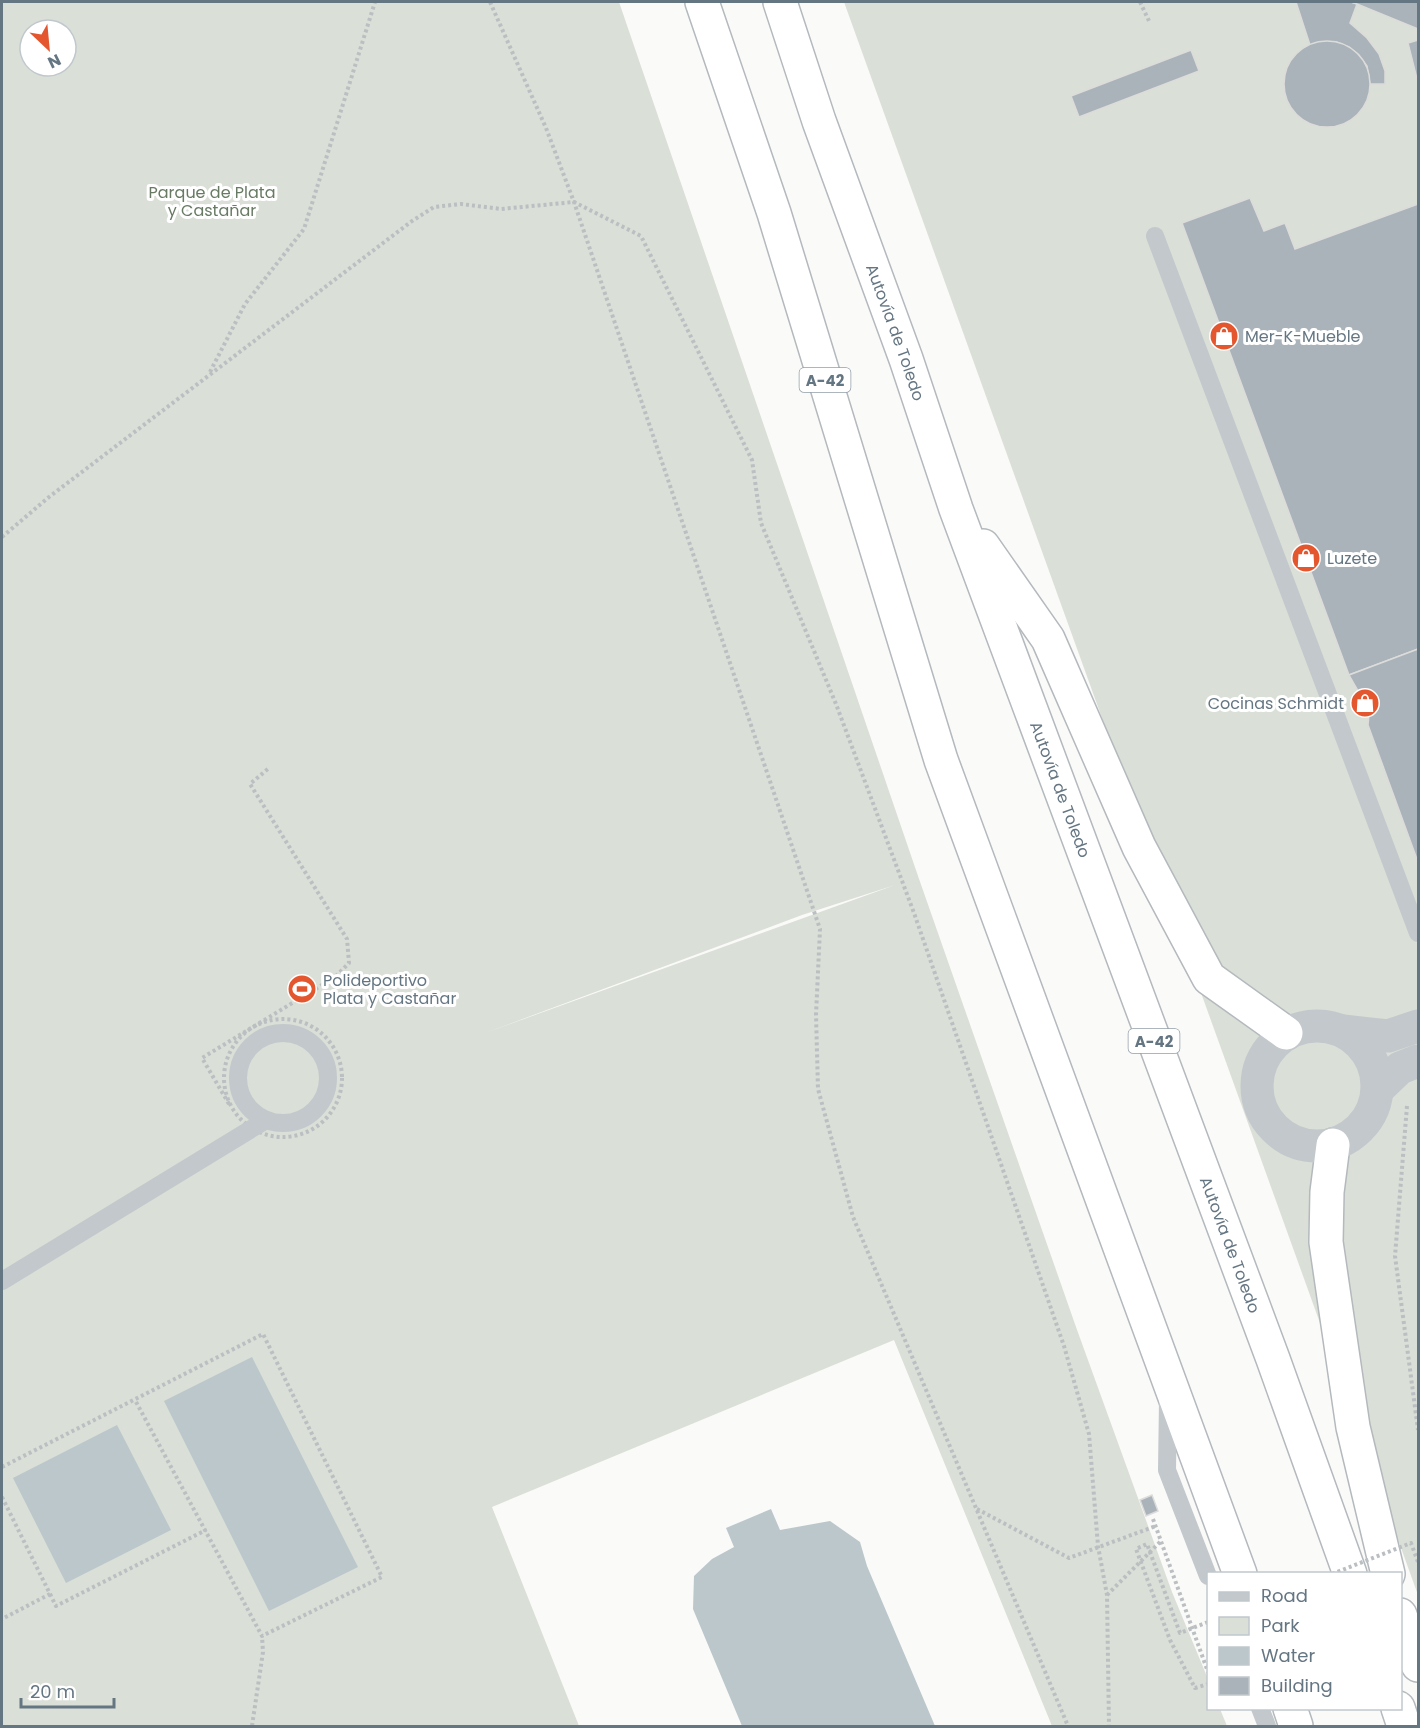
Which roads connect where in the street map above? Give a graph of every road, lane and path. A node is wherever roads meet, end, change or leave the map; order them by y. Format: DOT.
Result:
graph roads {
  1 [pos="375,2"];
  2 [pos="490,2"];
  3 [pos="702,2"];
  4 [pos="780,2"];
  5 [pos="1140,2"];
  6 [pos="1149,21"];
  7 [pos="574,202"];
  8 [pos="1155,236"];
  9 [pos="208,376"];
  10 [pos="956,509"];
  11 [pos="2,537"];
  12 [pos="269,768"];
  13 [pos="1419,933"];
  14 [pos="1419,1026"];
  15 [pos="250,1029"];
  16 [pos="1343,1031"];
  17 [pos="1286,1033"];
  18 [pos="1419,1061"];
  19 [pos="1378,1089"];
  20 [pos="1407,1102"];
  21 [pos="229,1104"];
  22 [pos="258,1124"];
  23 [pos="1333,1145"];
  24 [pos="2,1278"];
  25 [pos="1168,1377"];
  26 [pos="135,1400"];
  27 [pos="1419,1431"];
  28 [pos="2,1467"];
  29 [pos="2,1497"];
  30 [pos="976,1508"];
  31 [pos="1153,1519"];
  32 [pos="1156,1526"];
  33 [pos="206,1530"];
  34 [pos="1161,1541"];
  35 [pos="1098,1546"];
  36 [pos="1419,1562"];
  37 [pos="1207,1572"];
  38 [pos="1239,1572"];
  39 [pos="1337,1572"];
  40 [pos="1349,1572"];
  41 [pos="1388,1572"];
  42 [pos="50,1594"];
  43 [pos="1107,1596"];
  44 [pos="2,1618"];
  45 [pos="1402,1618"];
  46 [pos="1207,1623"];
  47 [pos="262,1636"];
  48 [pos="1419,1665"];
  49 [pos="1207,1667"];
  50 [pos="1207,1685"];
  51 [pos="1261,1710"];
  52 [pos="1291,1710"];
  53 [pos="1399,1710"];
  54 [pos="252,1726"];
  55 [pos="1068,1726"];
  56 [pos="1109,1726"];
  57 [pos="1267,1726"];
  58 [pos="1296,1726"];
  59 [pos="1404,1726"];
  1 -- 9 [label="path"];
  2 -- 7 [label="path"];
  3 -- 25 [label="highway, A-42"];
  4 -- 10 [label="highway, Autovía de Toledo / A-42"];
  5 -- 6 [label="path"];
  7 -- 9 [label="path"];
  7 -- 30 [label="path"];
  7 -- 35 [label="path"];
  8 -- 13 [label="lane"];
  9 -- 11 [label="path"];
  10 -- 17 [label="highway"];
  10 -- 40 [label="highway, Autovía de Toledo / A-42"];
  12 -- 15 [label="path"];
  14 -- 16 [label="street"];
  15 -- 21 [label="path"];
  15 -- 21 [label="path"];
  15 -- 22 [label="path"];
  16 -- 17 [label="street"];
  16 -- 19 [label="street"];
  17 -- 23 [label="street"];
  18 -- 19 [label="street"];
  19 -- 23 [label="street"];
  20 -- 27 [label="path"];
  21 -- 22 [label="path"];
  22 -- 22 [label="lane"];
  22 -- 24 [label="lane"];
  23 -- 41 [label="highway"];
  25 -- 37 [label="lane"];
  25 -- 38 [label="highway, A-42"];
  26 -- 28 [label="path"];
  26 -- 33 [label="path"];
  26 -- 47 [label="path"];
  29 -- 42 [label="path"];
  30 -- 35 [label="path"];
  30 -- 55 [label="path"];
  31 -- 32 [label="path"];
  32 -- 34 [label="path"];
  32 -- 35 [label="path"];
  33 -- 42 [label="path"];
  33 -- 47 [label="path"];
  34 -- 43 [label="path"];
  34 -- 49 [label="path"];
  35 -- 43 [label="path"];
  36 -- 39 [label="path, bridge"];
  42 -- 44 [label="path"];
  43 -- 56 [label="path"];
  45 -- 48 [label="highway"];
  46 -- 50 [label="path, bridge"];
  47 -- 54 [label="path"];
  51 -- 57 [label="lane"];
  52 -- 58 [label="highway"];
  53 -- 59 [label="highway"];
}
